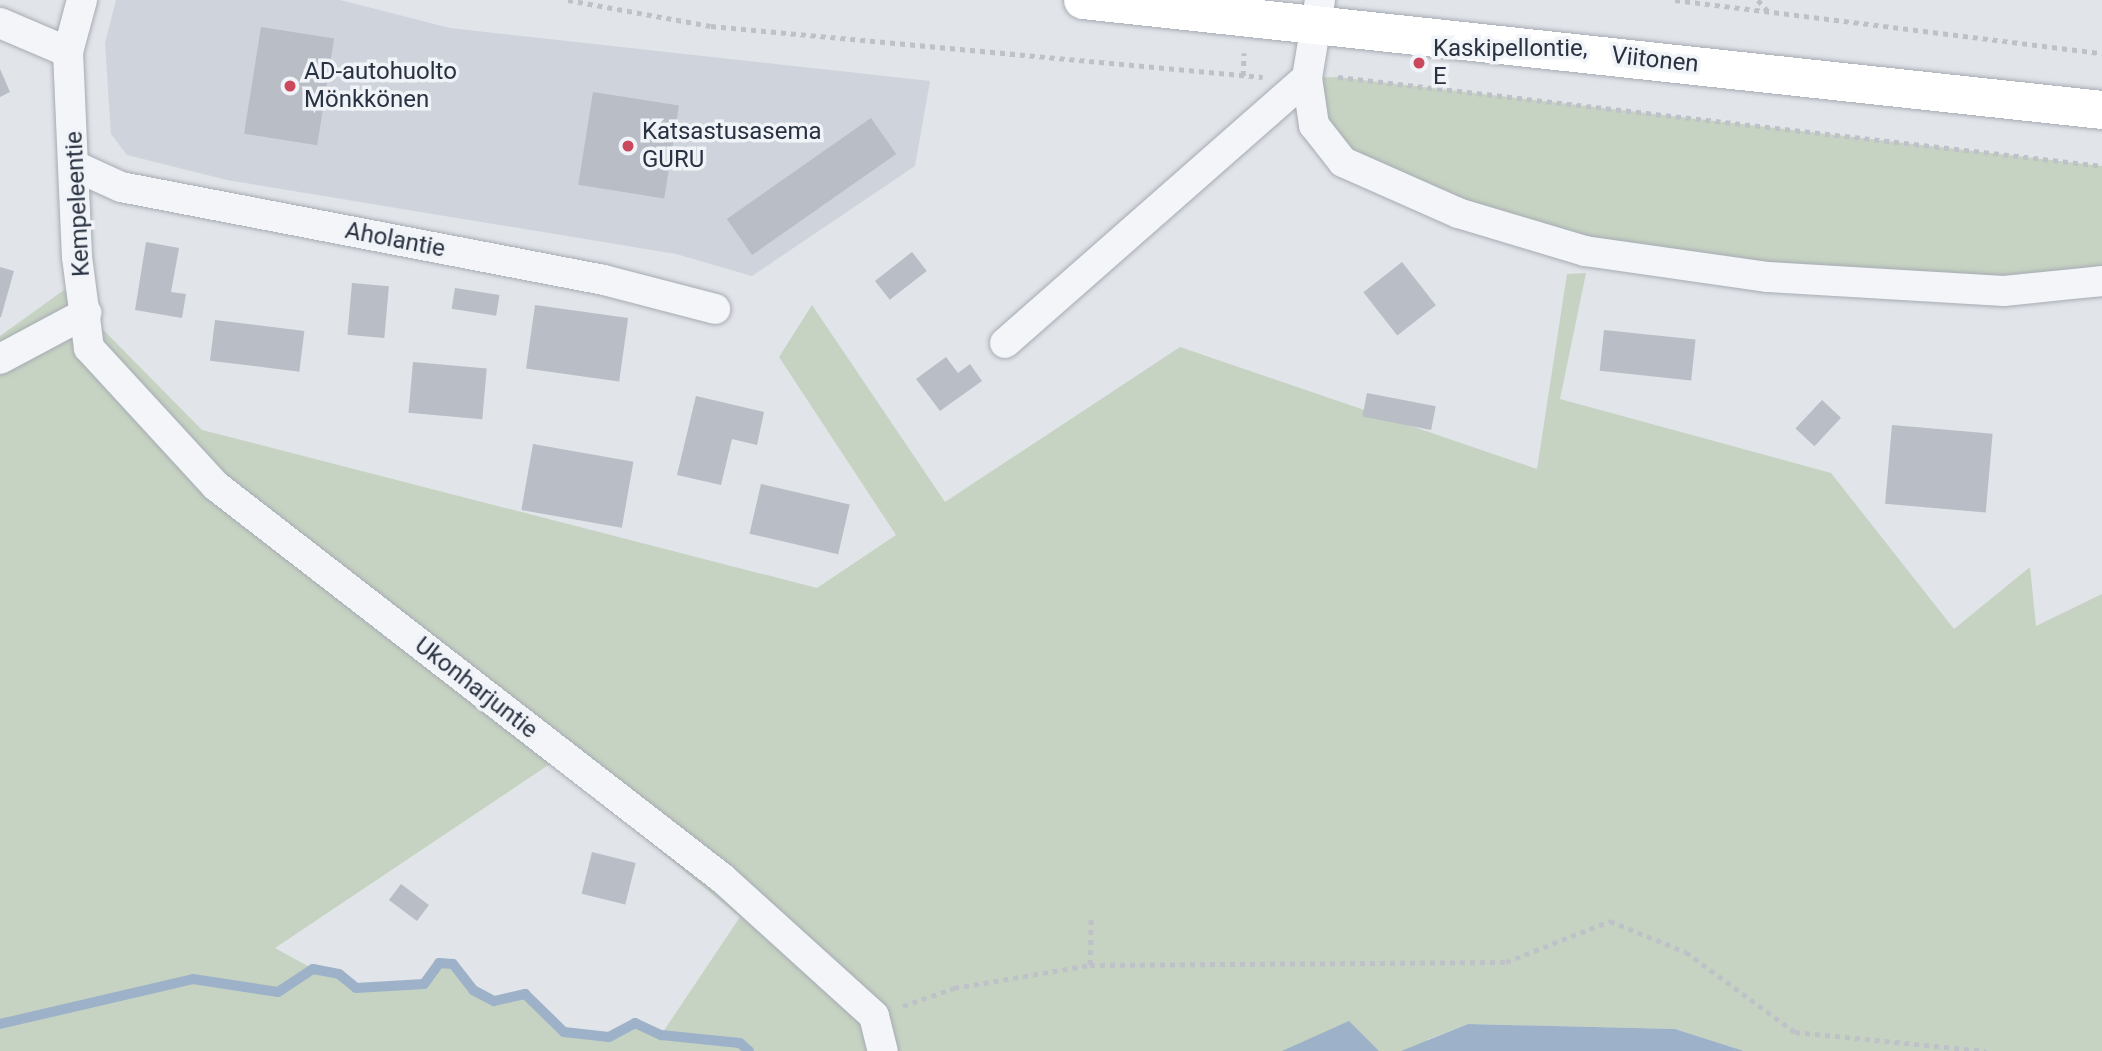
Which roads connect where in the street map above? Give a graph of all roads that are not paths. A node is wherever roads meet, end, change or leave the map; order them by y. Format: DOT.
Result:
graph roads {
  1 [pos="82,0"];
  2 [pos="1083,0"];
  3 [pos="1319,11"];
  4 [pos="0,23"];
  5 [pos="68,52"];
  6 [pos="1307,78"];
  7 [pos="2102,110"];
  8 [pos="77,167"];
  9 [pos="2102,281"];
  10 [pos="715,309"];
  11 [pos="86,313"];
  12 [pos="1005,344"];
  13 [pos="0,359"];
  14 [pos="883,1051"];
  1 -- 5 [label="street, Kempeleentie"];
  2 -- 3 [label="main road, Viitonen"];
  3 -- 6 [label="street"];
  3 -- 7 [label="main road, Viitonen"];
  4 -- 5 [label="street"];
  5 -- 8 [label="street, Kempeleentie"];
  6 -- 9 [label="street"];
  6 -- 12 [label="street"];
  8 -- 10 [label="street, Aholantie"];
  8 -- 11 [label="street, Kempeleentie"];
  11 -- 13 [label="street, Kempeleentie"];
  11 -- 14 [label="street, Ukonharjuntie"];
}
